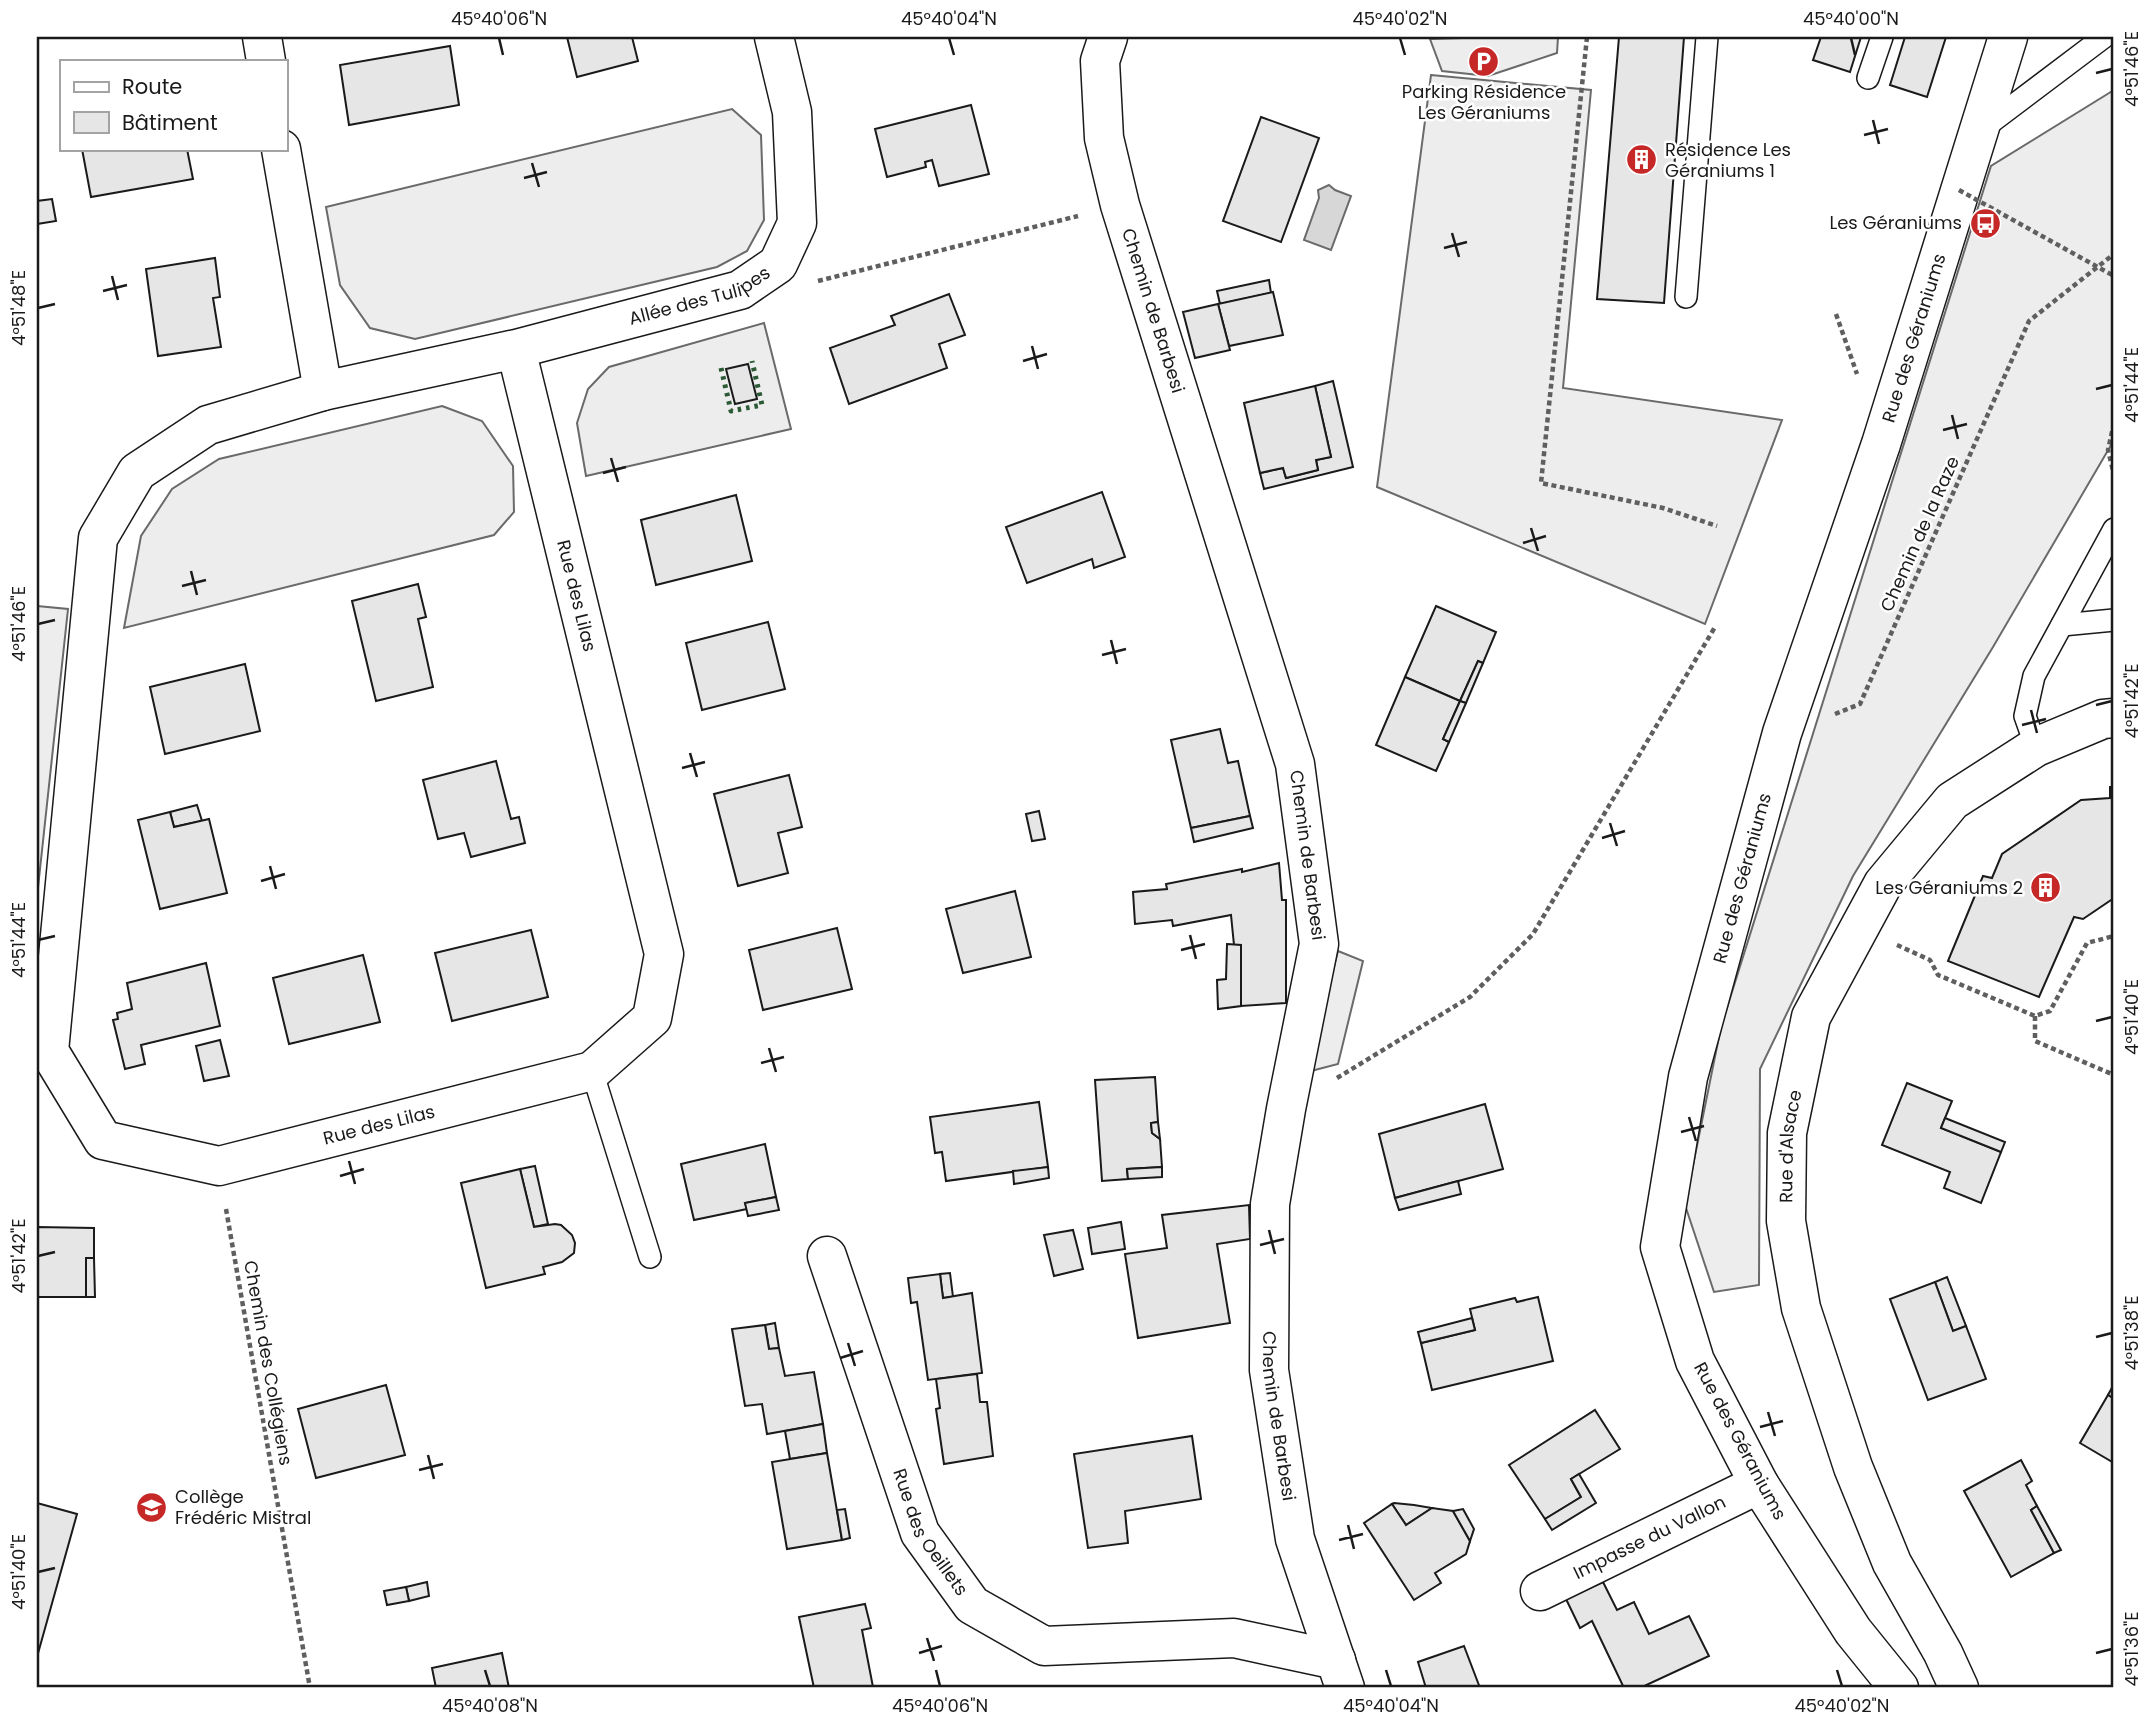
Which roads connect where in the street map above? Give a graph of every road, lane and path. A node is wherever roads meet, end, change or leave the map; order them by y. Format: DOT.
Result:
graph roads {
  1 [pos="262,37"];
  2 [pos="775,37"];
  3 [pos="1108,37"];
  4 [pos="1587,37"];
  5 [pos="1707,37"];
  6 [pos="1882,37"];
  7 [pos="2008,37"];
  8 [pos="2104,37"];
  9 [pos="266,60"];
  10 [pos="1868,78"];
  11 [pos="1978,132"];
  12 [pos="281,150"];
  13 [pos="1959,190"];
  14 [pos="1045,224"];
  15 [pos="2114,254"];
  16 [pos="2114,276"];
  17 [pos="812,283"];
  18 [pos="1686,297"];
  19 [pos="516,348"];
  20 [pos="323,391"];
  21 [pos="2114,423"];
  22 [pos="2114,475"];
  23 [pos="1717,526"];
  24 [pos="2114,529"];
  25 [pos="2114,620"];
  26 [pos="2062,625"];
  27 [pos="1715,627"];
  28 [pos="2114,718"];
  29 [pos="1782,733"];
  30 [pos="2036,747"];
  31 [pos="1859,928"];
  32 [pos="2114,936"];
  33 [pos="2035,1016"];
  34 [pos="592,1071"];
  35 [pos="2114,1075"];
  36 [pos="1286,1109"];
  37 [pos="219,1166"];
  38 [pos="827,1256"];
  39 [pos="650,1257"];
  40 [pos="1759,1484"];
  41 [pos="1541,1591"];
  42 [pos="1341,1674"];
  43 [pos="310,1688"];
  44 [pos="1899,1688"];
  45 [pos="1959,1688"];
  1 -- 9 [label="street"];
  2 -- 19 [label="street, Allée des Tulipes"];
  3 -- 36 [label="street, Chemin de Barbesi"];
  4 -- 23 [label="path"];
  5 -- 18 [label="lane"];
  6 -- 10 [label="lane"];
  7 -- 11 [label="street, Rue des Géraniums"];
  8 -- 11 [label="lane"];
  11 -- 13 [label="street, Rue des Géraniums"];
  12 -- 20 [label="street"];
  13 -- 16 [label="path, bridge"];
  13 -- 29 [label="street, Rue des Géraniums"];
  14 -- 17 [label="path"];
  15 -- 29 [label="path, Chemin de la Raze"];
  19 -- 20 [label="street, Rue des Lilas"];
  19 -- 34 [label="street, Rue des Lilas"];
  20 -- 37 [label="street, Rue des Lilas"];
  21 -- 22 [label="path"];
  24 -- 26 [label="lane"];
  25 -- 26 [label="lane"];
  26 -- 30 [label="lane"];
  27 -- 36 [label="path"];
  28 -- 30 [label="street, Rue d'Alsace"];
  29 -- 40 [label="street, Rue des Géraniums"];
  30 -- 31 [label="street, Rue d'Alsace"];
  31 -- 33 [label="path"];
  31 -- 45 [label="street, Rue d'Alsace"];
  32 -- 33 [label="path"];
  33 -- 35 [label="path"];
  34 -- 37 [label="street, Rue des Lilas"];
  34 -- 39 [label="lane"];
  36 -- 42 [label="street, Chemin de Barbesi"];
  37 -- 43 [label="path, Chemin des Collégiens"];
  38 -- 42 [label="street, Rue des Oeillets"];
  40 -- 41 [label="street, Impasse du Vallon"];
  40 -- 44 [label="street, Rue des Géraniums"];
}
